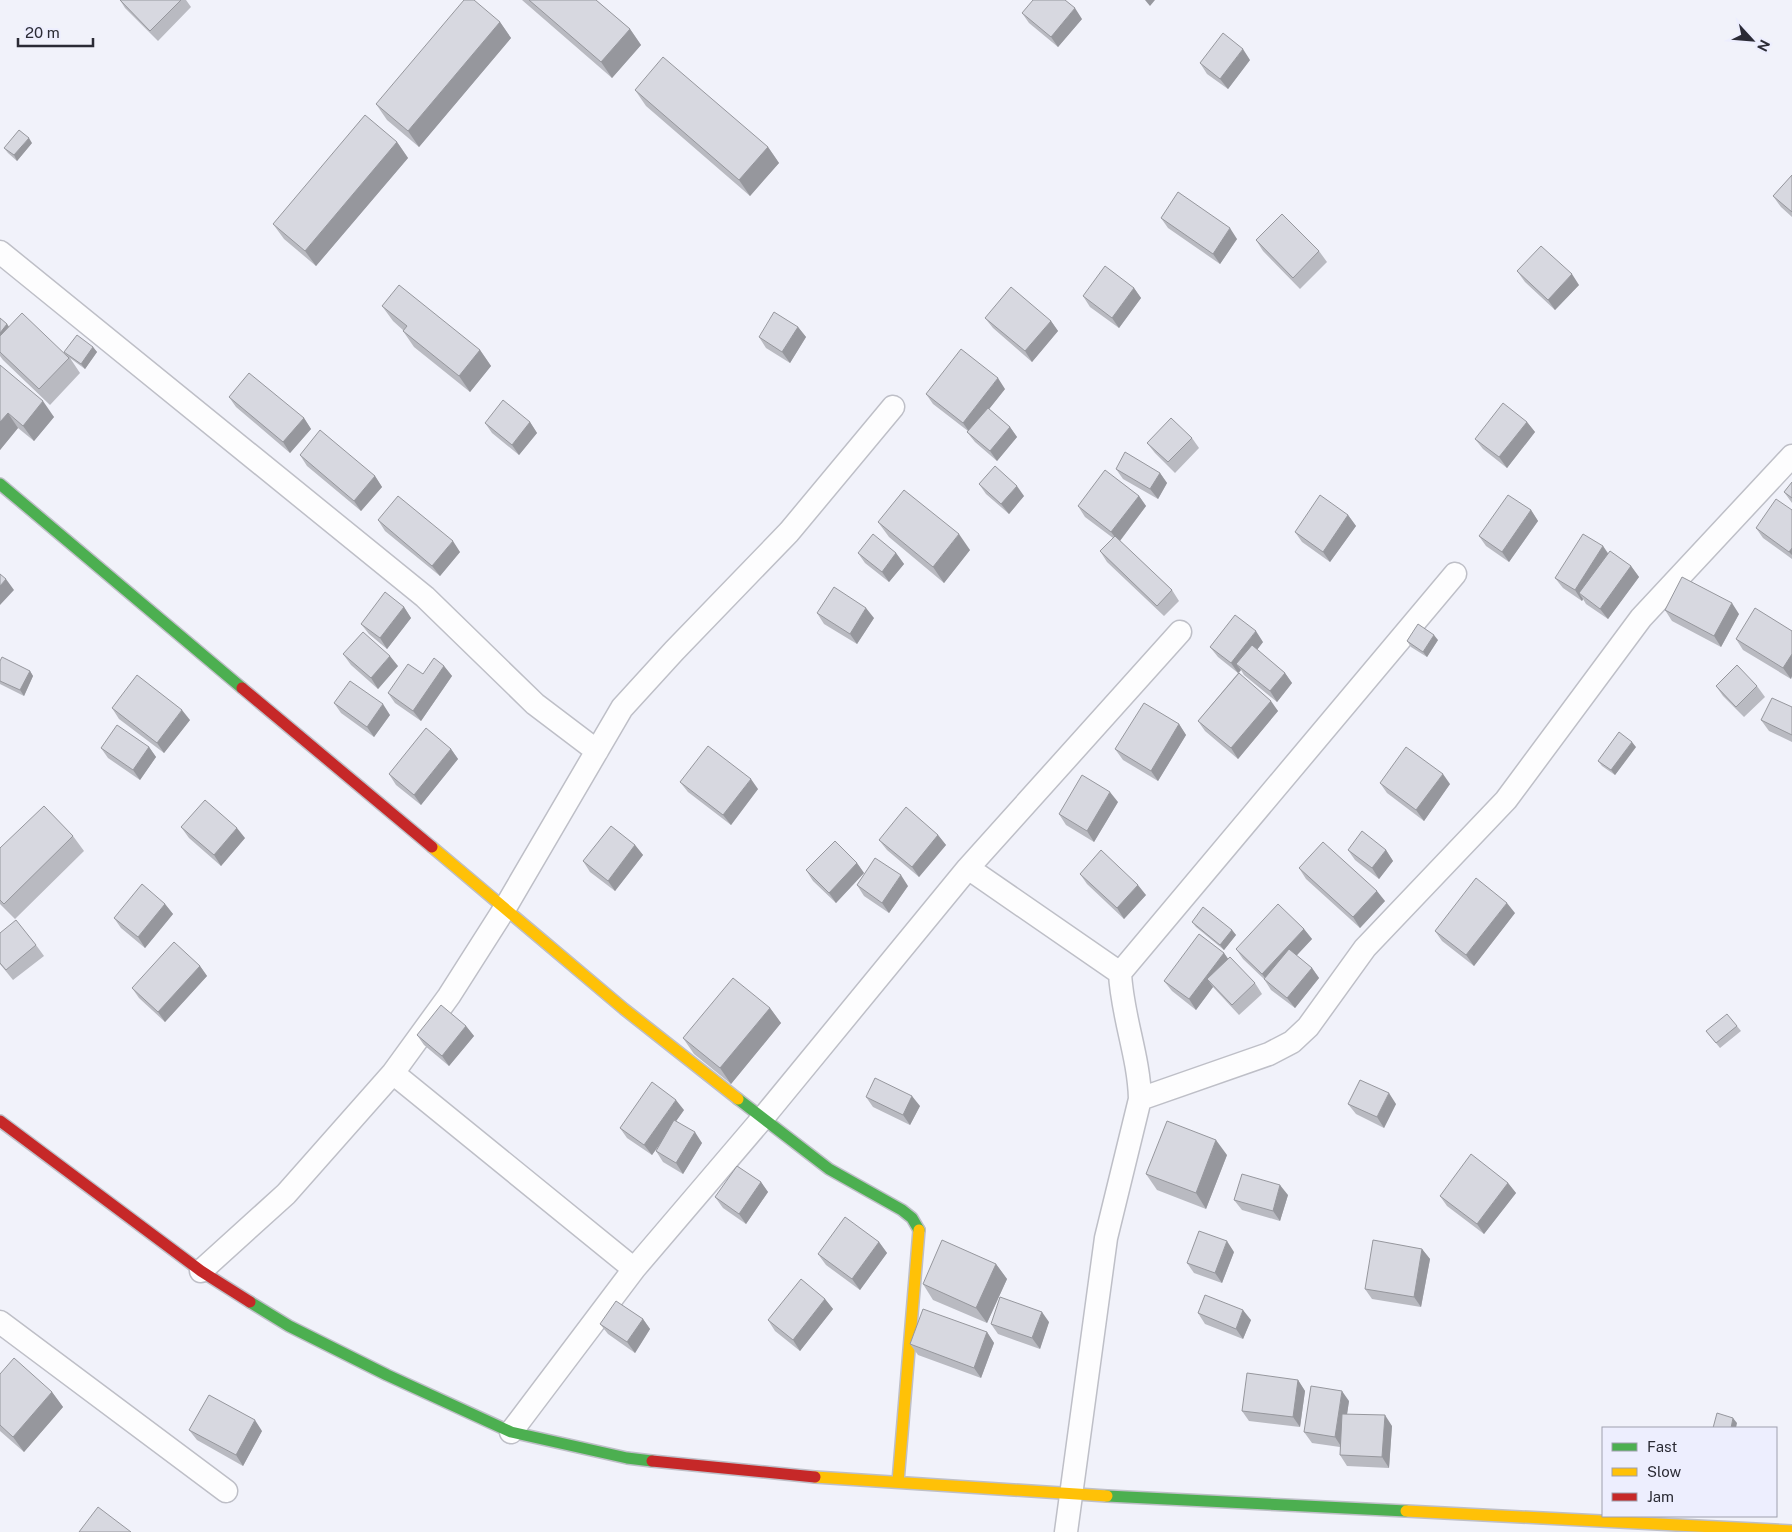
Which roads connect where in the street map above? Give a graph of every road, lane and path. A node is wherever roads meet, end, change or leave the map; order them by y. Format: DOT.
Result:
graph roads {
  1 [pos="0,252"];
  2 [pos="893,407"];
  3 [pos="1792,456"];
  4 [pos="0,484"];
  5 [pos="1455,574"];
  6 [pos="1180,632"];
  7 [pos="597,751"];
  8 [pos="968,868"];
  9 [pos="505,908"];
  10 [pos="1120,973"];
  11 [pos="393,1073"];
  12 [pos="1140,1099"];
  13 [pos="762,1119"];
  14 [pos="0,1121"];
  15 [pos="634,1269"];
  16 [pos="201,1271"];
  17 [pos="0,1322"];
  18 [pos="511,1432"];
  19 [pos="898,1482"];
  20 [pos="226,1491"];
  21 [pos="1069,1494"];
  22 [pos="1496,1524"];
  23 [pos="1792,1531"];
  24 [pos="1066,1532"];
  1 -- 7 [label="street"];
  2 -- 7 [label="street"];
  3 -- 12 [label="street"];
  4 -- 9 [label="street"];
  5 -- 10 [label="street"];
  6 -- 8 [label="street"];
  7 -- 9 [label="street"];
  8 -- 10 [label="street"];
  8 -- 13 [label="street"];
  9 -- 11 [label="street"];
  9 -- 13 [label="street"];
  10 -- 12 [label="street"];
  11 -- 15 [label="street"];
  11 -- 16 [label="street"];
  12 -- 21 [label="street"];
  13 -- 15 [label="street"];
  13 -- 19 [label="street"];
  14 -- 16 [label="street"];
  15 -- 18 [label="street"];
  16 -- 18 [label="street"];
  17 -- 20 [label="street"];
  18 -- 19 [label="street"];
  19 -- 21 [label="street"];
  21 -- 22 [label="street"];
  21 -- 24 [label="street"];
  22 -- 23 [label="street"];
}
